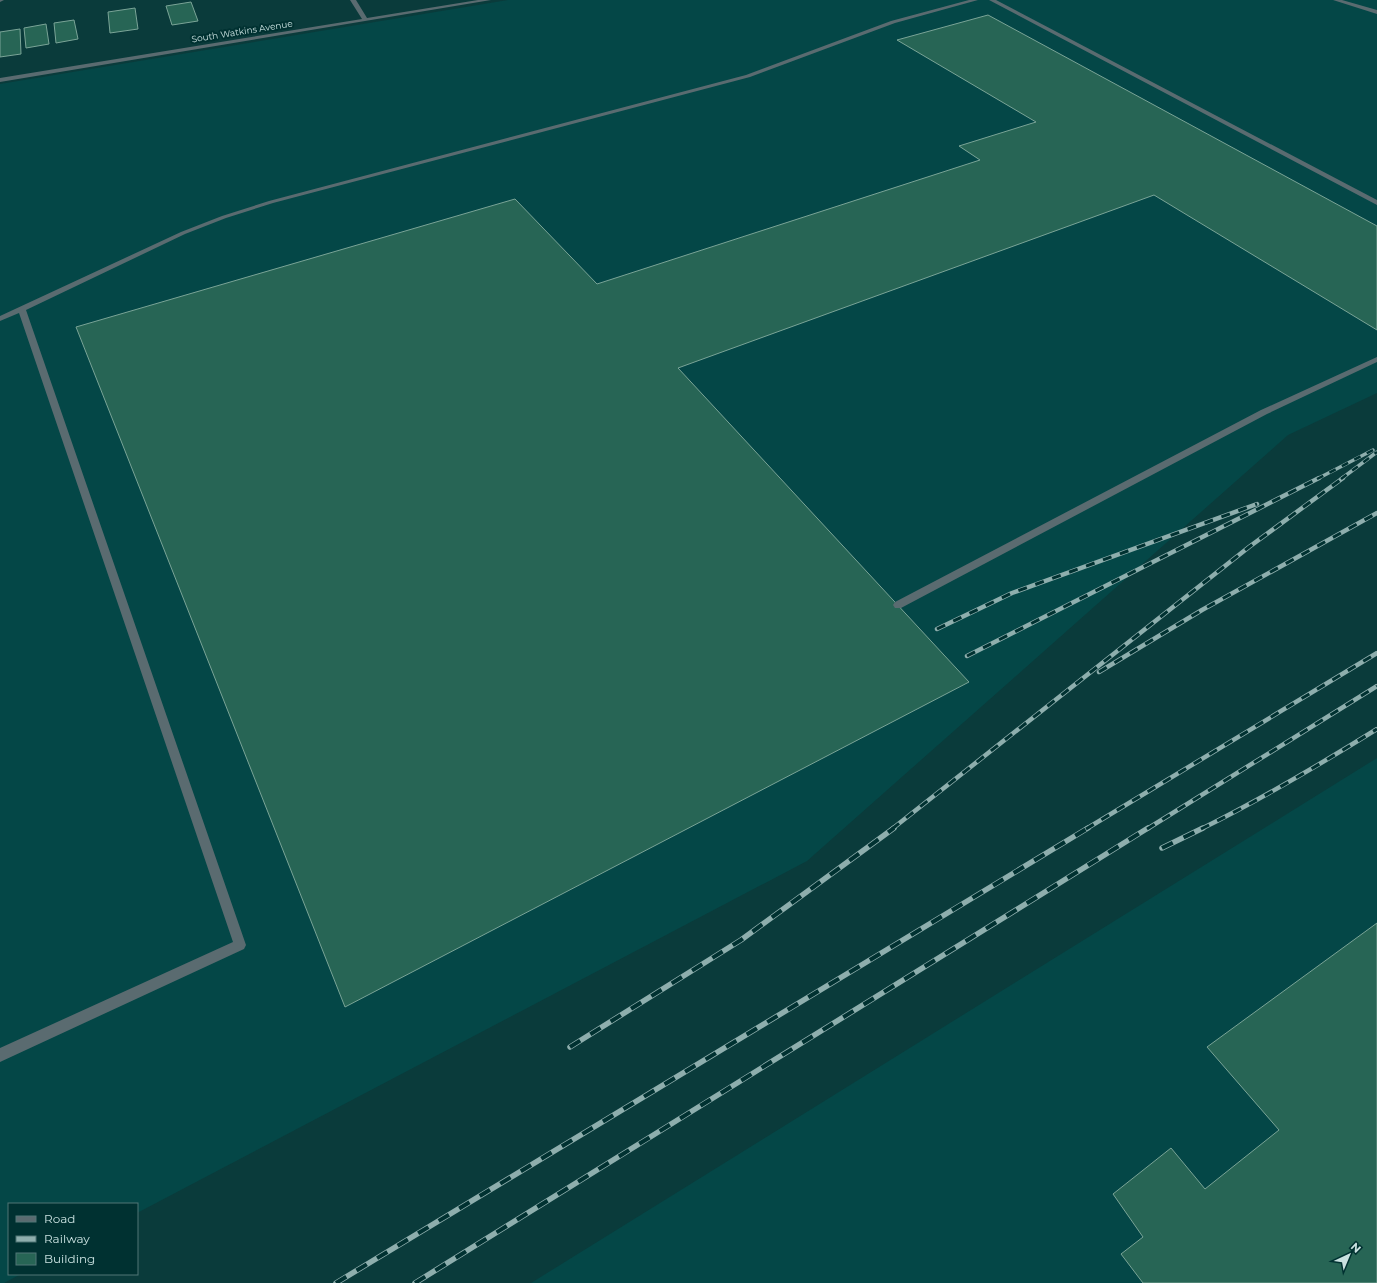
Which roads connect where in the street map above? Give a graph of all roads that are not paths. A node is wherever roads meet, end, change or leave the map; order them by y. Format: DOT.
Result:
graph roads {
  1 [pos="354,0"];
  2 [pos="488,0"];
  3 [pos="975,0"];
  4 [pos="992,0"];
  5 [pos="1336,0"];
  6 [pos="1377,12"];
  7 [pos="365,20"];
  8 [pos="0,80"];
  9 [pos="1377,203"];
  10 [pos="22,310"];
  11 [pos="0,319"];
  12 [pos="1377,359"];
  13 [pos="898,605"];
  14 [pos="0,1055"];
  1 -- 7 [label="street"];
  2 -- 7 [label="street, South Watkins Avenue"];
  3 -- 10 [label="street"];
  4 -- 9 [label="street"];
  5 -- 6 [label="street"];
  7 -- 8 [label="street, South Watkins Avenue"];
  10 -- 11 [label="street"];
  10 -- 14 [label="street"];
  12 -- 13 [label="street"];
}
